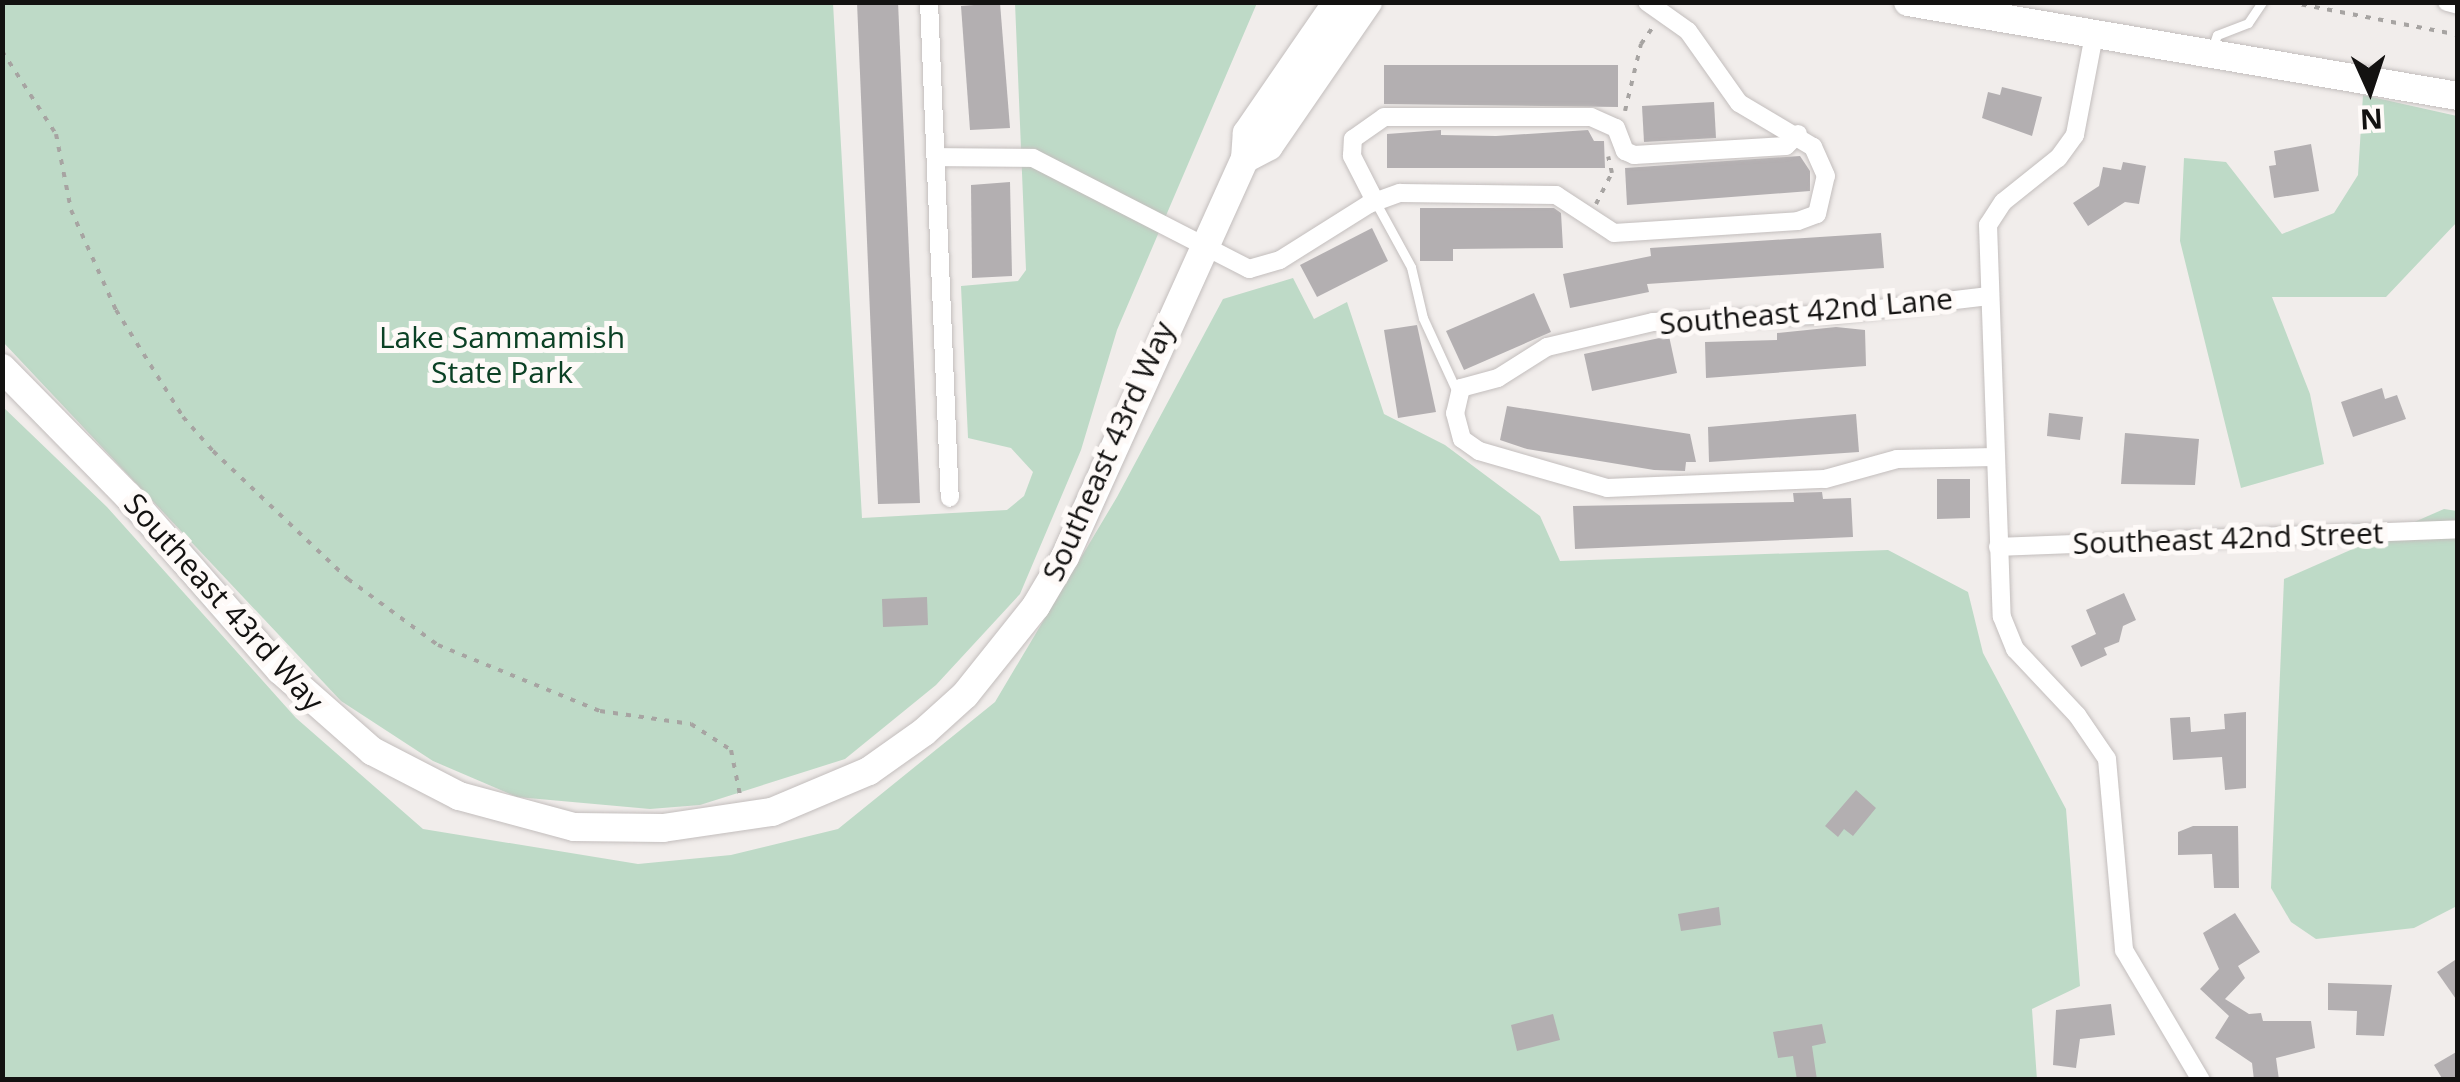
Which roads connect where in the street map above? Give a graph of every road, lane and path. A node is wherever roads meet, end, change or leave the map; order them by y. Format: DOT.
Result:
graph roads {
  1 [pos="928,2"];
  2 [pos="1337,2"];
  3 [pos="1368,2"];
  4 [pos="1647,2"];
  5 [pos="1908,2"];
  6 [pos="2262,2"];
  7 [pos="2288,2"];
  8 [pos="2448,2"];
  9 [pos="2458,5"];
  10 [pos="1971,8"];
  11 [pos="2094,35"];
  12 [pos="2458,35"];
  13 [pos="2,52"];
  14 [pos="2210,54"];
  15 [pos="2458,96"];
  16 [pos="1798,134"];
  17 [pos="936,157"];
  18 [pos="1245,159"];
  19 [pos="1375,201"];
  20 [pos="1201,248"];
  21 [pos="1989,296"];
  22 [pos="2,368"];
  23 [pos="1457,392"];
  24 [pos="1995,457"];
  25 [pos="950,498"];
  26 [pos="2458,530"];
  27 [pos="1998,547"];
  28 [pos="744,817"];
  29 [pos="2201,1080"];
  1 -- 17 [label="street"];
  2 -- 18 [label="main road, Southeast 43rd Way"];
  3 -- 18 [label="main road, Southeast 43rd Way"];
  4 -- 16 [label="street"];
  5 -- 10 [label="main road"];
  6 -- 14 [label="lane"];
  7 -- 12 [label="path"];
  8 -- 9 [label="street"];
  10 -- 11 [label="main road"];
  11 -- 14 [label="main road"];
  11 -- 21 [label="street"];
  13 -- 28 [label="path"];
  14 -- 15 [label="main road"];
  16 -- 19 [label="street"];
  16 -- 19 [label="street"];
  17 -- 20 [label="street"];
  17 -- 25 [label="street"];
  18 -- 20 [label="main road, Southeast 43rd Way"];
  19 -- 20 [label="street"];
  19 -- 23 [label="lane"];
  20 -- 28 [label="main road, Southeast 43rd Way"];
  21 -- 23 [label="street, Southeast 42nd Lane"];
  21 -- 24 [label="street"];
  22 -- 28 [label="main road, Southeast 43rd Way"];
  23 -- 24 [label="street"];
  24 -- 27 [label="street"];
  26 -- 27 [label="street, Southeast 42nd Street"];
  27 -- 29 [label="street"];
}
